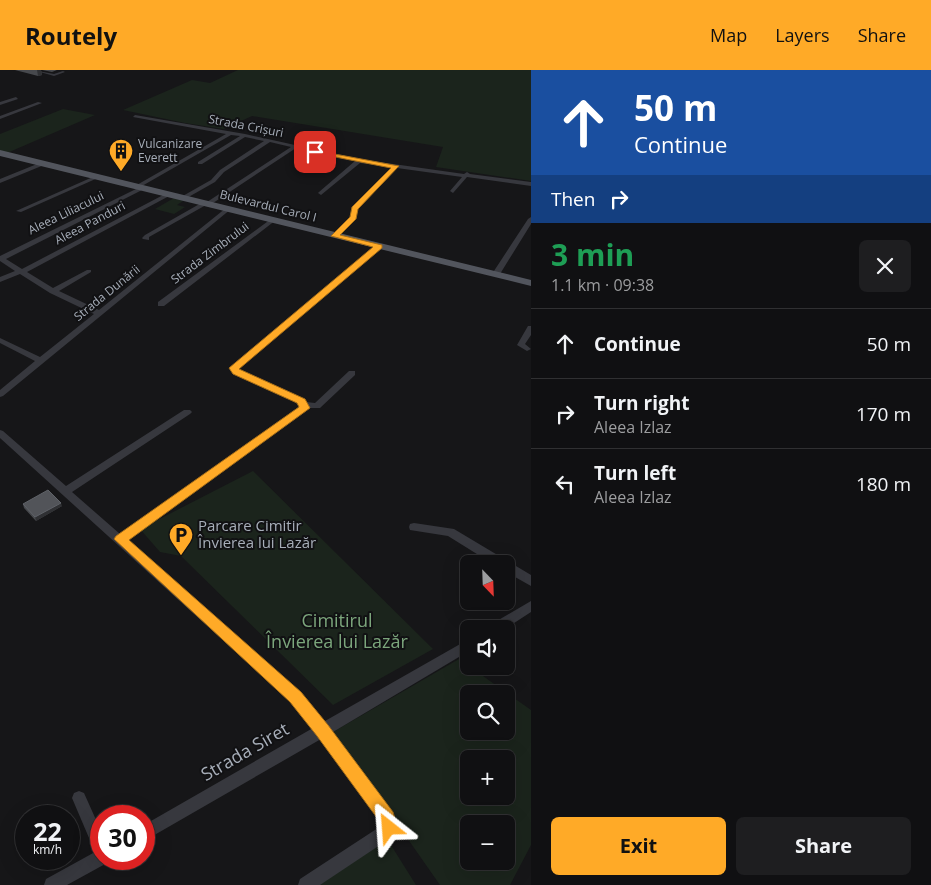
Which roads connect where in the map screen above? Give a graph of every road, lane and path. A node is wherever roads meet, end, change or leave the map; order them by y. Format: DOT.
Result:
graph roads {
  1 [pos="35,70"];
  2 [pos="63,72"];
  3 [pos="16,98"];
  4 [pos="40,103"];
  5 [pos="0,104"];
  6 [pos="135,116"];
  7 [pos="0,118"];
  8 [pos="317,132"];
  9 [pos="230,133"];
  10 [pos="245,135"];
  11 [pos="269,140"];
  12 [pos="294,147"];
  13 [pos="0,153"];
  14 [pos="359,161"];
  15 [pos="200,163"];
  16 [pos="42,164"];
  17 [pos="396,166"];
  18 [pos="467,174"];
  19 [pos="97,177"];
  20 [pos="0,181"];
  21 [pos="531,184"];
  22 [pos="140,187"];
  23 [pos="453,192"];
  24 [pos="321,193"];
  25 [pos="169,194"];
  26 [pos="183,198"];
  27 [pos="206,203"];
  28 [pos="228,209"];
  29 [pos="19,211"];
  30 [pos="531,219"];
  31 [pos="273,220"];
  32 [pos="335,236"];
  33 [pos="147,239"];
  34 [pos="379,246"];
  35 [pos="0,259"];
  36 [pos="90,271"];
  37 [pos="21,272"];
  38 [pos="496,274"];
  39 [pos="0,280"];
  40 [pos="531,283"];
  41 [pos="53,291"];
  42 [pos="160,304"];
  43 [pos="100,313"];
  44 [pos="531,328"];
  45 [pos="0,340"];
  46 [pos="527,349"];
  47 [pos="41,361"];
  48 [pos="352,373"];
  49 [pos="0,394"];
  50 [pos="304,404"];
  51 [pos="187,412"];
  52 [pos="0,433"];
  53 [pos="66,490"];
  54 [pos="414,528"];
  55 [pos="121,539"];
  56 [pos="488,555"];
  57 [pos="515,571"];
  58 [pos="531,581"];
  59 [pos="531,606"];
  60 [pos="508,620"];
  61 [pos="460,649"];
  62 [pos="323,730"];
  63 [pos="79,798"];
  64 [pos="90,823"];
  65 [pos="155,827"];
  66 [pos="90,863"];
  67 [pos="52,885"];
  68 [pos="306,885"];
  1 -- 2 [label="street"];
  3 -- 5 [label="street"];
  4 -- 7 [label="street"];
  6 -- 9 [label="street, Strada Crișuri"];
  8 -- 12 [label="street"];
  9 -- 10 [label="street, Strada Crișuri"];
  9 -- 22 [label="street, Aleea Liliacului"];
  10 -- 11 [label="street, Strada Crișuri"];
  10 -- 15 [label="street"];
  11 -- 12 [label="street, Strada Crișuri"];
  11 -- 26 [label="street"];
  12 -- 14 [label="street, Strada Crișuri"];
  12 -- 27 [label="street"];
  13 -- 16 [label="main road, Bulevardul Carol I"];
  14 -- 17 [label="street, Strada Crișuri"];
  14 -- 24 [label="street"];
  16 -- 19 [label="main road, Bulevardul Carol I"];
  16 -- 20 [label="street"];
  17 -- 18 [label="street, Strada Crișuri"];
  17 -- 32 [label="street"];
  18 -- 21 [label="street, Strada Crișuri"];
  18 -- 23 [label="street"];
  19 -- 22 [label="main road, Bulevardul Carol I"];
  19 -- 29 [label="street"];
  22 -- 25 [label="main road, Bulevardul Carol I"];
  22 -- 35 [label="street, Aleea Liliacului"];
  25 -- 26 [label="main road, Bulevardul Carol I"];
  25 -- 37 [label="street, Aleea Panduri"];
  26 -- 27 [label="main road, Bulevardul Carol I"];
  27 -- 28 [label="main road, Bulevardul Carol I"];
  27 -- 33 [label="street"];
  28 -- 31 [label="main road, Bulevardul Carol I"];
  28 -- 43 [label="street, Strada Dunării"];
  30 -- 38 [label="street"];
  31 -- 32 [label="main road, Bulevardul Carol I"];
  31 -- 42 [label="street, Strada Zimbrului"];
  32 -- 34 [label="main road, Bulevardul Carol I"];
  34 -- 38 [label="main road, Bulevardul Carol I"];
  34 -- 50 [label="street"];
  35 -- 37 [label="street"];
  36 -- 41 [label="street"];
  37 -- 39 [label="street, Aleea Panduri"];
  37 -- 41 [label="street"];
  38 -- 40 [label="main road, Bulevardul Carol I"];
  41 -- 43 [label="street"];
  43 -- 47 [label="street, Strada Dunării"];
  44 -- 46 [label="street"];
  45 -- 47 [label="street"];
  47 -- 49 [label="street, Strada Dunării"];
  48 -- 50 [label="street"];
  50 -- 55 [label="street"];
  51 -- 53 [label="street"];
  52 -- 53 [label="street"];
  53 -- 55 [label="street"];
  54 -- 56 [label="street"];
  55 -- 62 [label="street"];
  57 -- 58 [label="street"];
  59 -- 60 [label="street"];
  61 -- 62 [label="street, Strada Siret"];
  62 -- 65 [label="street, Strada Siret"];
  62 -- 68 [label="street"];
  63 -- 64 [label="street"];
  66 -- 67 [label="street"];
}
